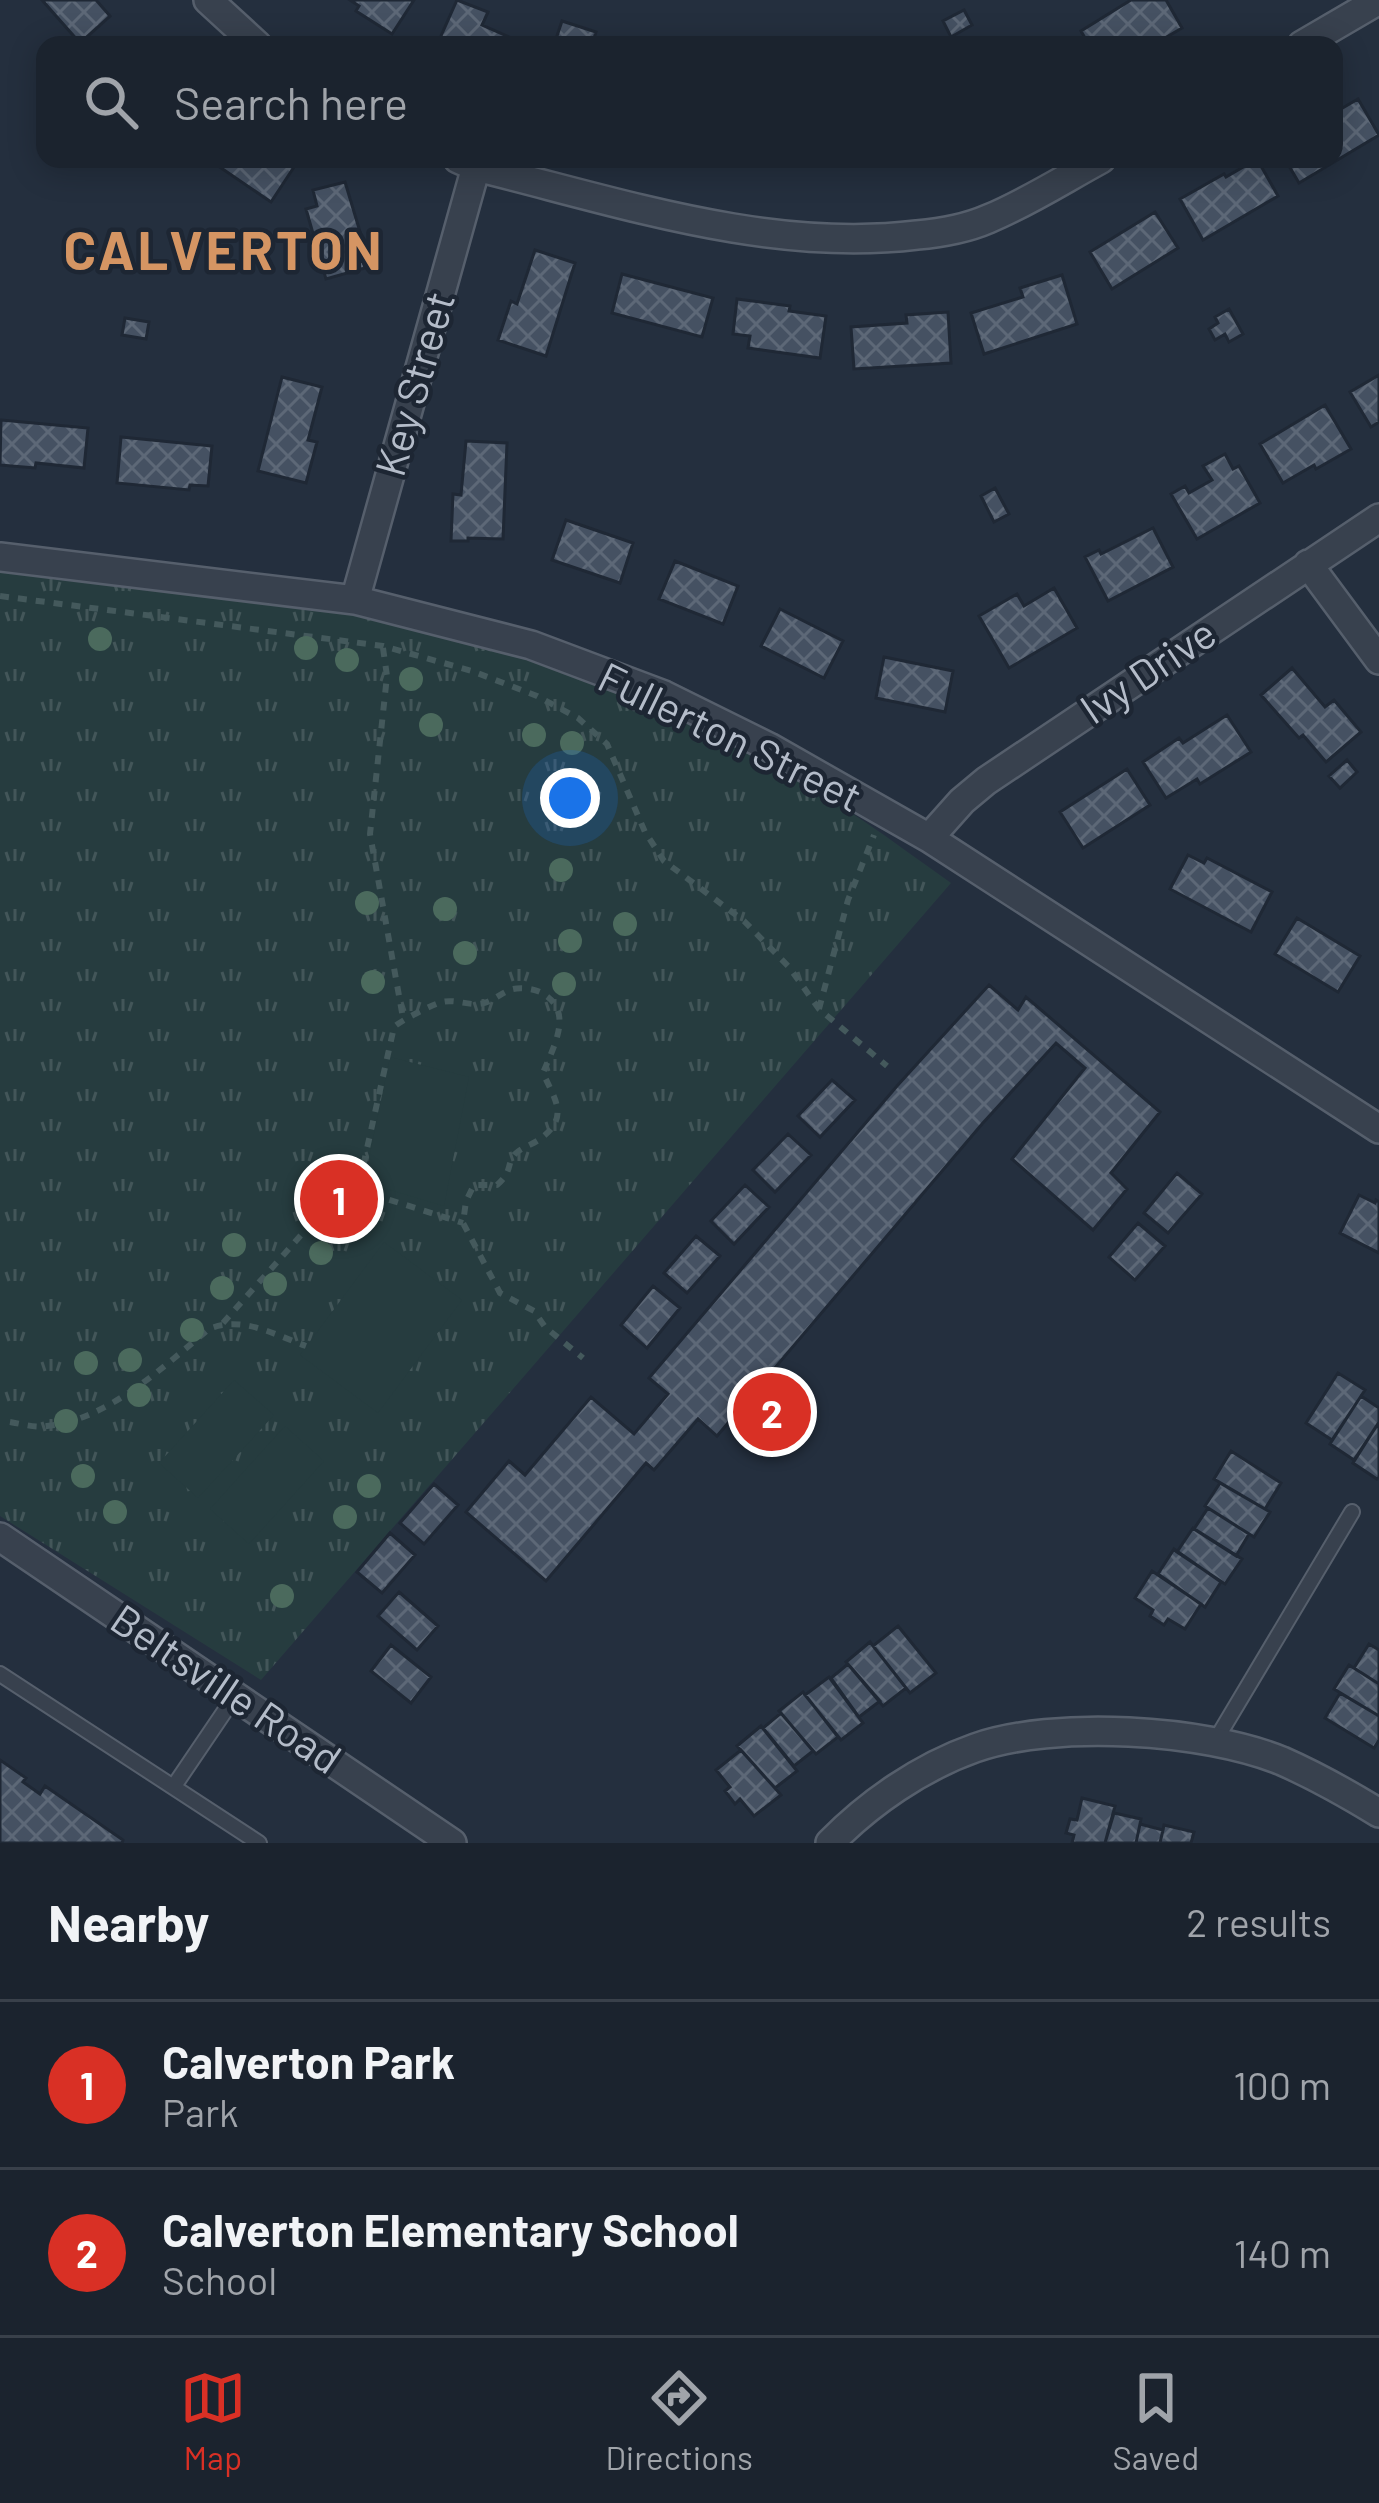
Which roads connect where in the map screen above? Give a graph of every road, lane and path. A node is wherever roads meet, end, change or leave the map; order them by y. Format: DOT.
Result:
graph roads {
  1 [pos="208,0"];
  2 [pos="1379,0"];
  3 [pos="247,36"];
  4 [pos="1317,36"];
  5 [pos="466,168"];
  6 [pos="487,168"];
  7 [pos="1084,168"];
  8 [pos="1379,518"];
  9 [pos="0,556"];
  10 [pos="1308,564"];
  11 [pos="0,596"];
  12 [pos="355,600"];
  13 [pos="379,634"];
  14 [pos="383,646"];
  15 [pos="1379,659"];
  16 [pos="878,826"];
  17 [pos="929,838"];
  18 [pos="819,1009"];
  19 [pos="403,1018"];
  20 [pos="887,1066"];
  21 [pos="1379,1129"];
  22 [pos="355,1189"];
  23 [pos="463,1223"];
  24 [pos="224,1323"];
  25 [pos="306,1346"];
  26 [pos="583,1358"];
  27 [pos="10,1422"];
  28 [pos="1352,1512"];
  29 [pos="0,1537"];
  30 [pos="0,1674"];
  31 [pos="236,1695"];
  32 [pos="1214,1743"];
  33 [pos="174,1786"];
  34 [pos="1379,1813"];
  35 [pos="259,1843"];
  36 [pos="452,1843"];
  37 [pos="830,1843"];
  1 -- 3 [label="street"];
  2 -- 4 [label="street"];
  5 -- 12 [label="street, Key Street"];
  6 -- 7 [label="street"];
  8 -- 10 [label="street, Ivy Drive"];
  9 -- 12 [label="street, Fullerton Street"];
  10 -- 15 [label="street"];
  10 -- 17 [label="street, Ivy Drive"];
  11 -- 14 [label="path"];
  12 -- 17 [label="street, Fullerton Street"];
  13 -- 14 [label="path"];
  14 -- 18 [label="path"];
  14 -- 19 [label="path"];
  16 -- 18 [label="path"];
  17 -- 21 [label="street, Fullerton Street"];
  18 -- 20 [label="path"];
  19 -- 22 [label="path"];
  19 -- 23 [label="path"];
  22 -- 23 [label="path"];
  22 -- 24 [label="path"];
  23 -- 26 [label="path"];
  24 -- 25 [label="path"];
  24 -- 27 [label="path"];
  28 -- 32 [label="lane"];
  29 -- 31 [label="street, Beltsville Road"];
  30 -- 33 [label="lane"];
  31 -- 33 [label="lane"];
  31 -- 36 [label="street, Beltsville Road"];
  32 -- 34 [label="street"];
  32 -- 37 [label="street"];
  33 -- 35 [label="lane"];
}
